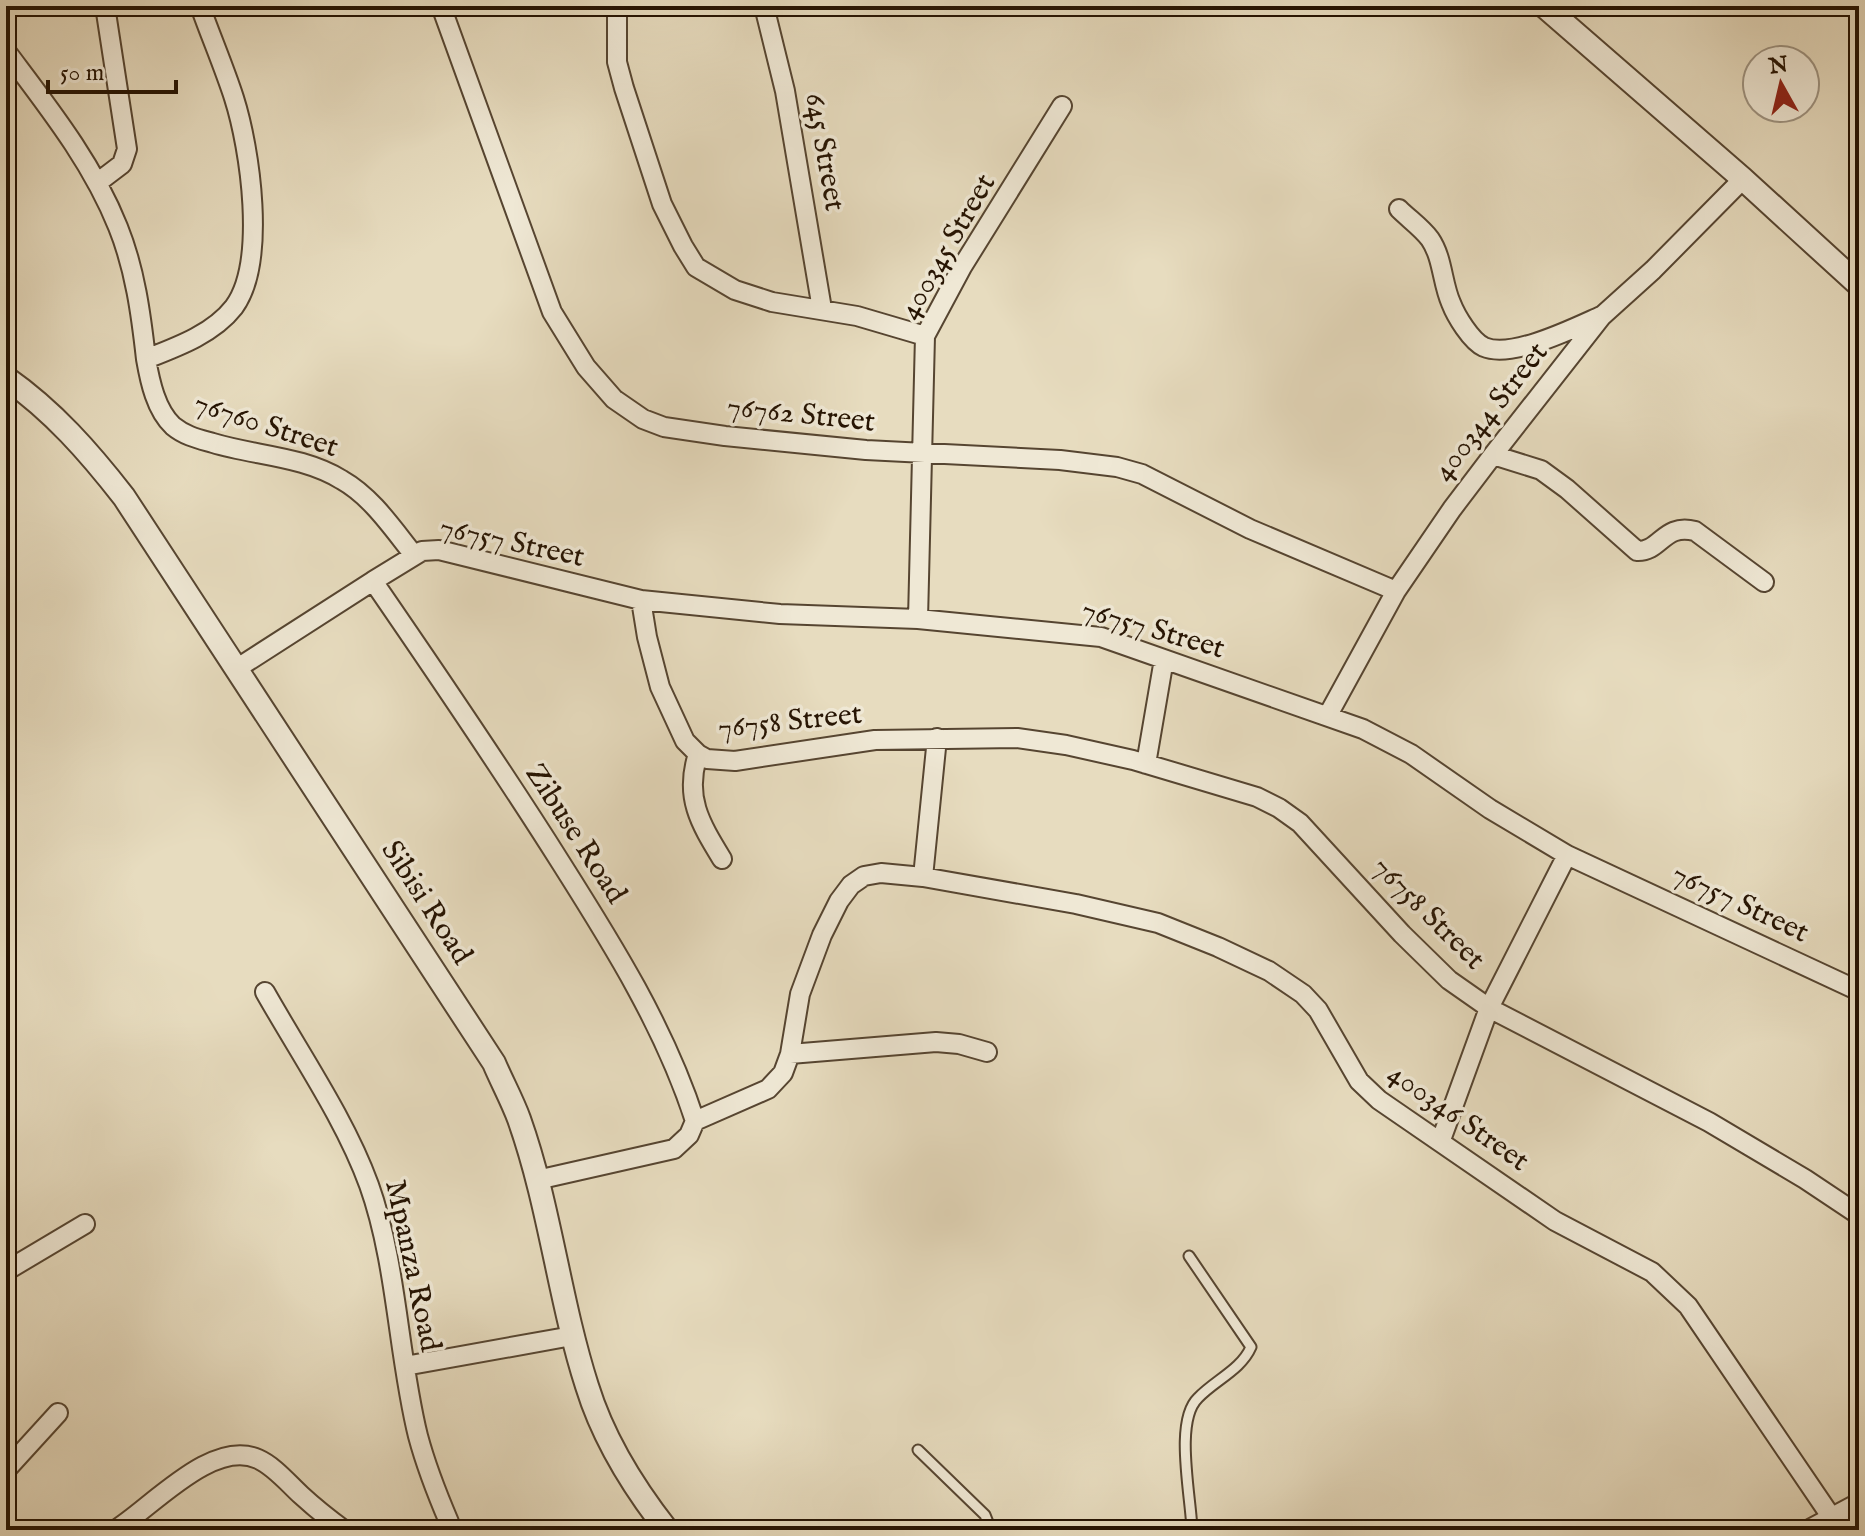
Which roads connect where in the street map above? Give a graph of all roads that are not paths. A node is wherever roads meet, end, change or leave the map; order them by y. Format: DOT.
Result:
graph roads {
  1 [pos="105,6"];
  2 [pos="200,6"];
  3 [pos="441,6"];
  4 [pos="617,6"];
  5 [pos="764,6"];
  6 [pos="1544,6"];
  7 [pos="6,51"];
  8 [pos="1062,106"];
  9 [pos="1743,179"];
  10 [pos="97,183"];
  11 [pos="1399,209"];
  12 [pos="1859,285"];
  13 [pos="822,309"];
  14 [pos="1602,316"];
  15 [pos="925,336"];
  16 [pos="146,359"];
  17 [pos="6,378"];
  18 [pos="922,454"];
  19 [pos="1493,455"];
  20 [pos="414,555"];
  21 [pos="373,581"];
  22 [pos="1764,582"];
  23 [pos="1396,591"];
  24 [pos="641,600"];
  25 [pos="918,619"];
  26 [pos="1164,659"];
  27 [pos="236,669"];
  28 [pos="1328,715"];
  29 [pos="937,738"];
  30 [pos="698,754"];
  31 [pos="1146,764"];
  32 [pos="1567,855"];
  33 [pos="722,859"];
  34 [pos="923,877"];
  35 [pos="1859,991"];
  36 [pos="265,992"];
  37 [pos="1489,1008"];
  38 [pos="987,1052"];
  39 [pos="790,1054"];
  40 [pos="695,1121"];
  41 [pos="1441,1140"];
  42 [pos="537,1180"];
  43 [pos="1859,1215"];
  44 [pos="85,1224"];
  45 [pos="1189,1256"];
  46 [pos="6,1271"];
  47 [pos="572,1336"];
  48 [pos="405,1366"];
  49 [pos="58,1413"];
  50 [pos="918,1450"];
  51 [pos="6,1470"];
  52 [pos="1859,1505"];
  53 [pos="1832,1518"];
  54 [pos="444,1526"];
  55 [pos="115,1530"];
  56 [pos="344,1530"];
  57 [pos="667,1530"];
  58 [pos="991,1530"];
  59 [pos="1192,1530"];
  60 [pos="1812,1530"];
  1 -- 10 [label="street"];
  2 -- 16 [label="street"];
  3 -- 18 [label="street, 76762 Street"];
  4 -- 13 [label="street"];
  5 -- 13 [label="street, 645 Street"];
  6 -- 9 [label="street"];
  7 -- 10 [label="street"];
  8 -- 15 [label="street, 400345 Street"];
  9 -- 12 [label="street"];
  9 -- 14 [label="street, 400344 Street"];
  10 -- 16 [label="street"];
  11 -- 14 [label="street"];
  13 -- 15 [label="street"];
  14 -- 19 [label="street, 400344 Street"];
  15 -- 18 [label="street, 400345 Street"];
  16 -- 20 [label="street, 76760 Street"];
  17 -- 27 [label="street, Sibisi Road"];
  18 -- 23 [label="street, 76762 Street"];
  18 -- 25 [label="street, 400345 Street"];
  19 -- 22 [label="street"];
  19 -- 23 [label="street, 400344 Street"];
  20 -- 21 [label="street, 76757 Street"];
  20 -- 24 [label="street, 76757 Street"];
  21 -- 27 [label="street"];
  21 -- 40 [label="street, Zibuse Road"];
  23 -- 28 [label="street, 400344 Street"];
  24 -- 25 [label="street, 76757 Street"];
  24 -- 30 [label="street, 76758 Street"];
  25 -- 26 [label="street, 76757 Street"];
  26 -- 28 [label="street, 76757 Street"];
  26 -- 31 [label="street"];
  27 -- 42 [label="street, Sibisi Road"];
  28 -- 32 [label="street, 76757 Street"];
  29 -- 30 [label="street, 76758 Street"];
  29 -- 31 [label="street, 76758 Street"];
  29 -- 34 [label="street"];
  30 -- 33 [label="street, 76758 Street"];
  31 -- 37 [label="street, 76758 Street"];
  32 -- 35 [label="street, 76757 Street"];
  32 -- 37 [label="street"];
  34 -- 39 [label="street, 400346 Street"];
  34 -- 41 [label="street, 400346 Street"];
  36 -- 48 [label="street, Mpanza Road"];
  37 -- 41 [label="street"];
  37 -- 43 [label="street, 76758 Street"];
  38 -- 39 [label="street"];
  39 -- 40 [label="street, 400346 Street"];
  40 -- 42 [label="street"];
  41 -- 53 [label="street, 400346 Street"];
  42 -- 47 [label="street, Sibisi Road"];
  44 -- 46 [label="street"];
  45 -- 59 [label="lane"];
  47 -- 48 [label="street"];
  47 -- 57 [label="street, Sibisi Road"];
  48 -- 54 [label="street, Mpanza Road"];
  49 -- 51 [label="street"];
  50 -- 58 [label="lane"];
  52 -- 53 [label="street"];
  53 -- 60 [label="street"];
  55 -- 56 [label="street"];
}
